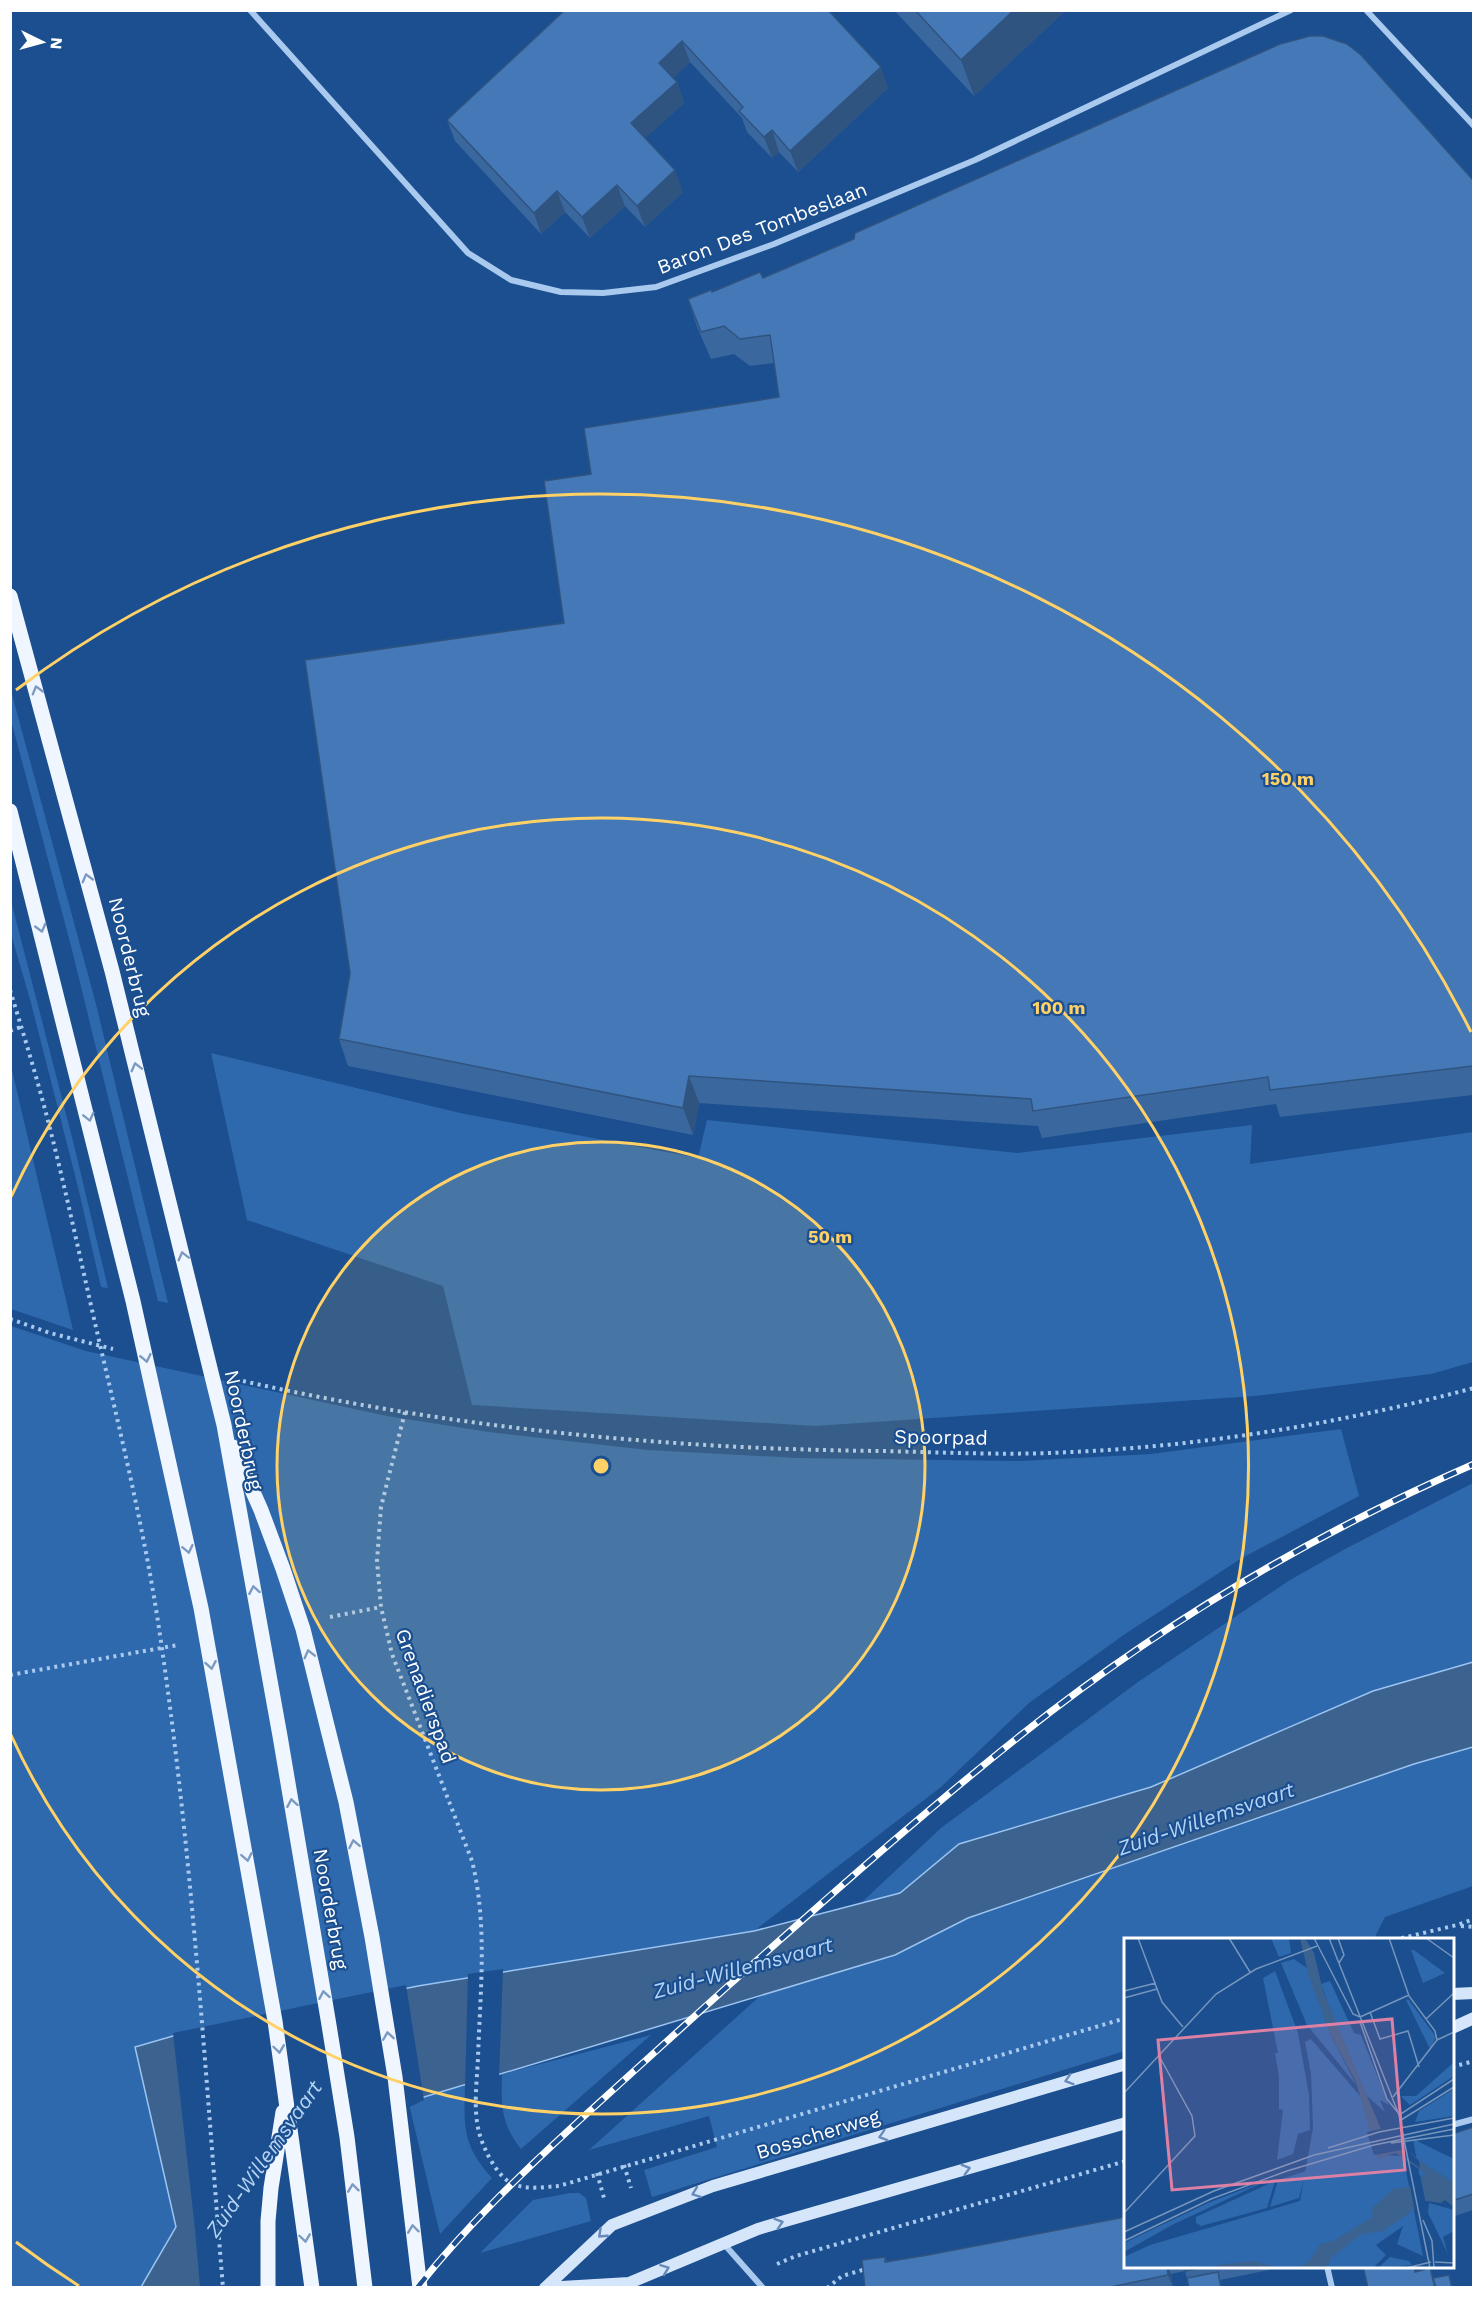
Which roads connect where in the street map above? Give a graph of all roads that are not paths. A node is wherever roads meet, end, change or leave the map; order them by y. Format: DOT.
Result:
graph roads {
  1 [pos="250,10"];
  2 [pos="1291,10"];
  3 [pos="1366,10"];
  4 [pos="1473,126"];
  5 [pos="10,596"];
  6 [pos="10,811"];
  7 [pos="224,1425"];
  8 [pos="1473,1993"];
  9 [pos="1454,1994"];
  10 [pos="1473,2018"];
  11 [pos="1454,2027"];
  12 [pos="1124,2064"];
  13 [pos="286,2097"];
  14 [pos="1473,2119"];
  15 [pos="1124,2123"];
  16 [pos="1454,2125"];
  17 [pos="724,2244"];
  18 [pos="1327,2268"];
  19 [pos="546,2287"];
  20 [pos="268,2288"];
  21 [pos="312,2288"];
  22 [pos="365,2288"];
  23 [pos="420,2288"];
  24 [pos="762,2288"];
  25 [pos="1332,2288"];
  1 -- 2 [label="street, Baron Des Tombeslaan"];
  3 -- 4 [label="street"];
  7 -- 5 [label="main road, Noorderbrug, one-way"];
  6 -- 13 [label="main road, one-way"];
  22 -- 7 [label="main road, Noorderbrug, one-way"];
  23 -- 7 [label="main road, one-way"];
  8 -- 9 [label="street"];
  10 -- 11 [label="street"];
  12 -- 19 [label="street, Bosscherweg, one-way"];
  13 -- 20 [label="main road"];
  13 -- 21 [label="main road, one-way"];
  14 -- 16 [label="street"];
  17 -- 15 [label="street, Bosscherweg, one-way"];
  19 -- 17 [label="street, Bosscherweg, one-way"];
  17 -- 24 [label="street"];
  18 -- 25 [label="street"];
}
